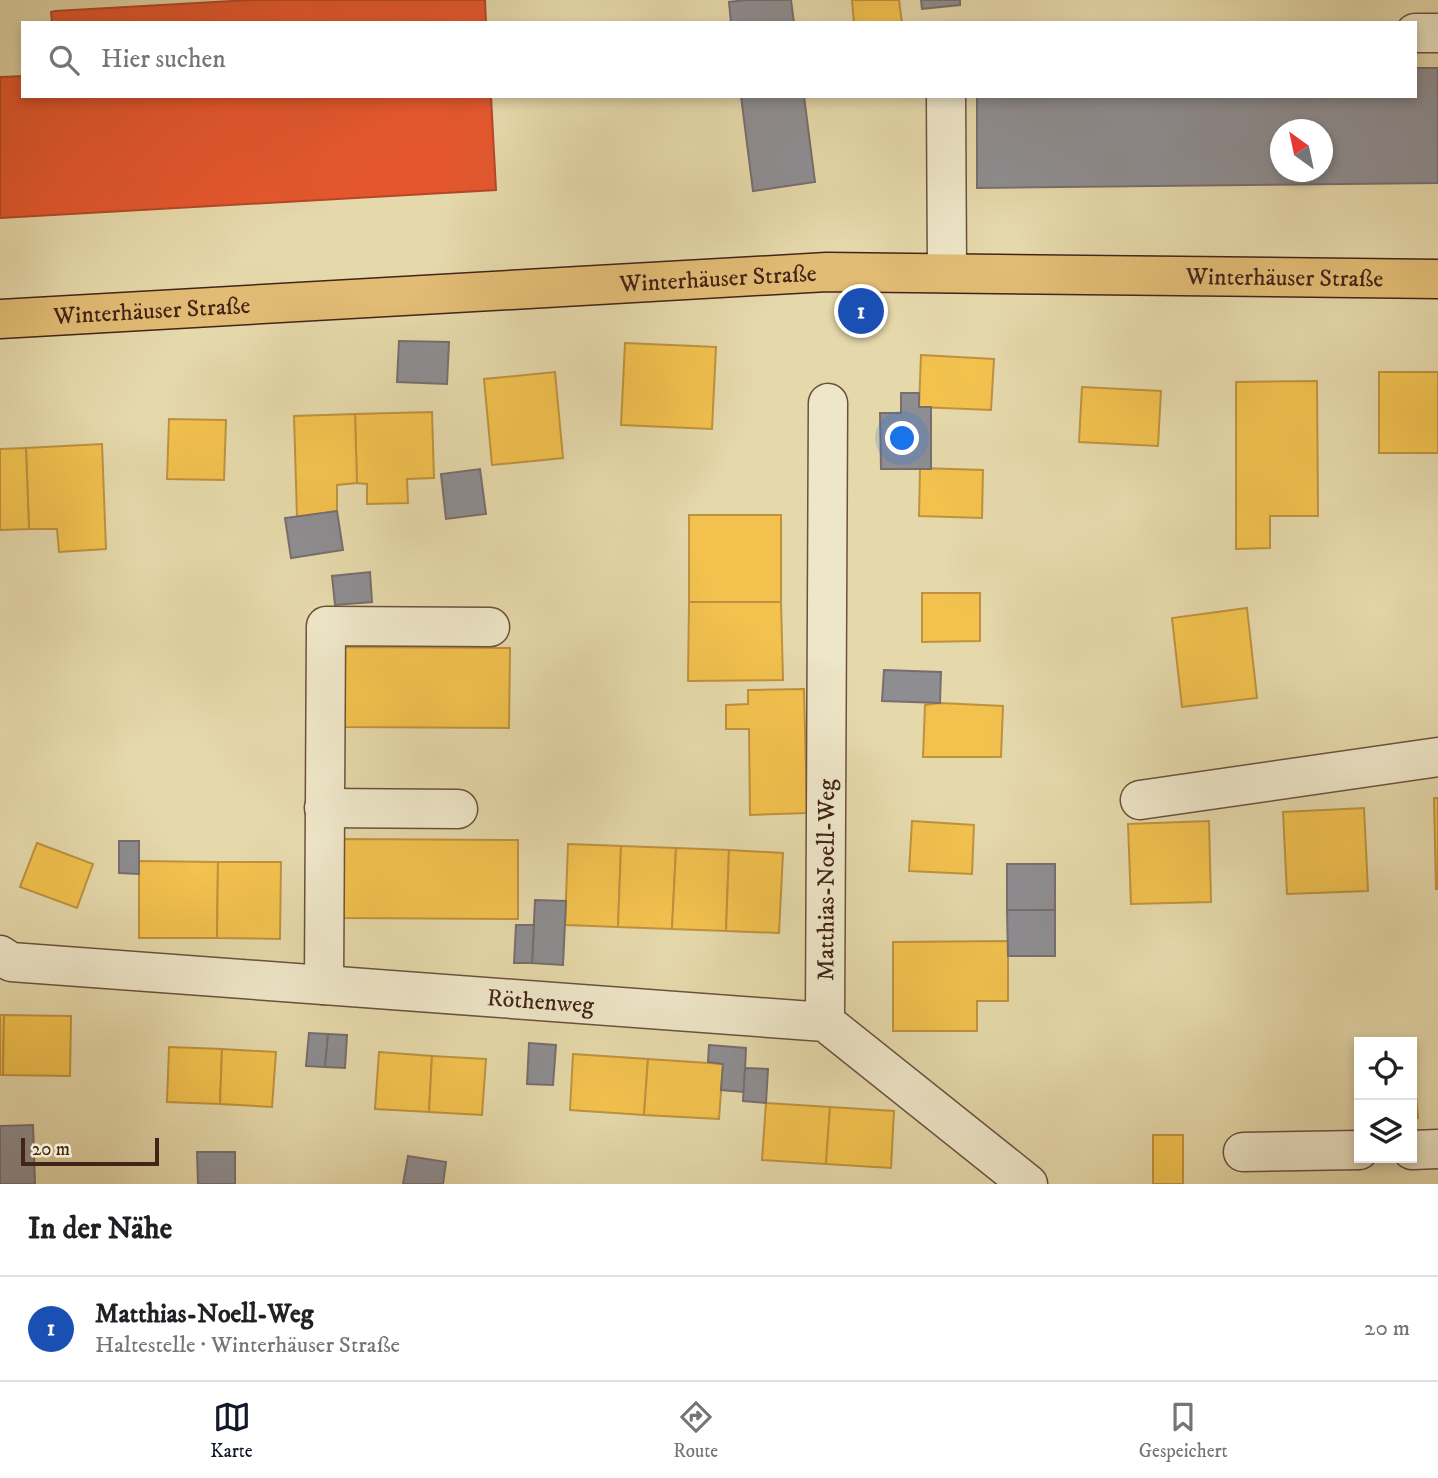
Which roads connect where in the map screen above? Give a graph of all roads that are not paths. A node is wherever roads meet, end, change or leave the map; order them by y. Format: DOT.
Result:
graph roads {
  1 [pos="1417,33"];
  2 [pos="1438,33"];
  3 [pos="946,98"];
  4 [pos="947,273"];
  5 [pos="1438,279"];
  6 [pos="0,319"];
  7 [pos="828,403"];
  8 [pos="490,626"];
  9 [pos="1438,757"];
  10 [pos="1140,800"];
  11 [pos="324,808"];
  12 [pos="458,809"];
  13 [pos="0,955"];
  14 [pos="324,985"];
  15 [pos="825,1022"];
  16 [pos="1438,1149"];
  17 [pos="1354,1150"];
  18 [pos="1417,1150"];
  19 [pos="1243,1152"];
  20 [pos="1028,1184"];
  1 -- 2 [label="street"];
  3 -- 4 [label="street"];
  4 -- 5 [label="main road, Winterhäuser Straße"];
  4 -- 6 [label="main road, Winterhäuser Straße"];
  7 -- 15 [label="street, Matthias-Noell-Weg"];
  8 -- 11 [label="street"];
  9 -- 10 [label="street"];
  11 -- 12 [label="street"];
  11 -- 14 [label="street"];
  13 -- 14 [label="street, Röthenweg"];
  14 -- 15 [label="street, Röthenweg"];
  15 -- 20 [label="street"];
  16 -- 18 [label="street"];
  17 -- 19 [label="street"];
}
